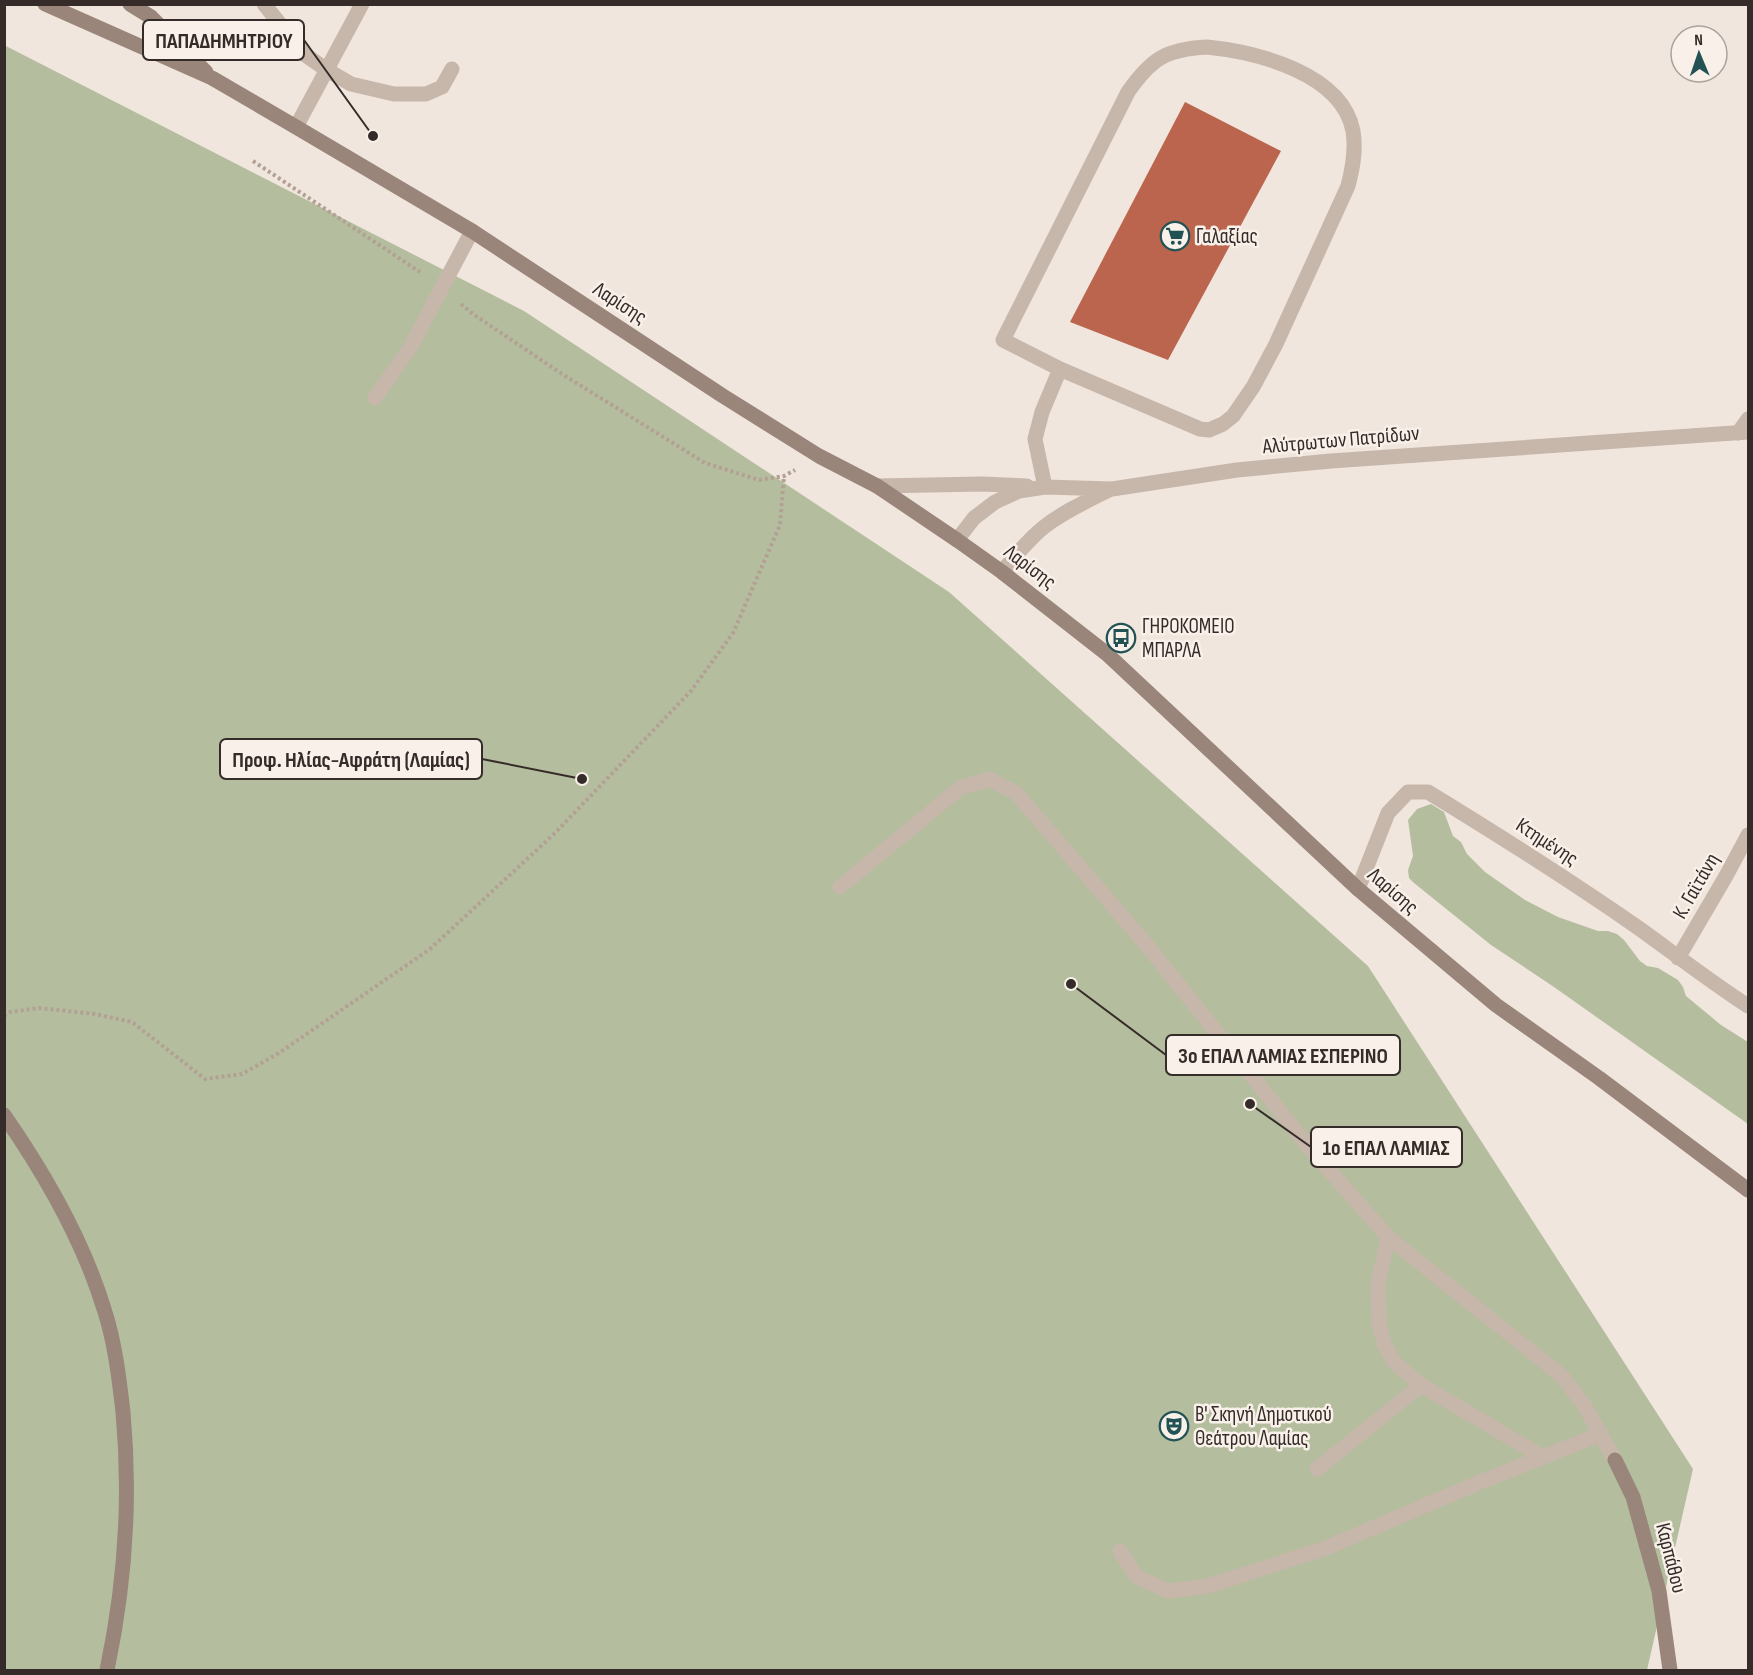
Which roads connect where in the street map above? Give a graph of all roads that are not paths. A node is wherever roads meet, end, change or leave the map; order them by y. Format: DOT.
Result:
graph roads {
  1 [pos="45,4"];
  2 [pos="130,4"];
  3 [pos="264,4"];
  4 [pos="362,4"];
  5 [pos="452,69"];
  6 [pos="327,70"];
  7 [pos="212,78"];
  8 [pos="296,127"];
  9 [pos="471,231"];
  10 [pos="1060,369"];
  11 [pos="375,398"];
  12 [pos="1749,419"];
  13 [pos="1743,433"];
  14 [pos="877,486"];
  15 [pos="1045,487"];
  16 [pos="1112,489"];
  17 [pos="957,540"];
  18 [pos="1002,572"];
  19 [pos="1749,835"];
  20 [pos="840,887"];
  21 [pos="1358,889"];
  22 [pos="1678,957"];
  23 [pos="1749,1006"];
  24 [pos="4,1115"];
  25 [pos="1749,1190"];
  26 [pos="1388,1237"];
  27 [pos="1421,1385"];
  28 [pos="1601,1434"];
  29 [pos="1542,1457"];
  30 [pos="1615,1460"];
  31 [pos="1317,1469"];
  32 [pos="1120,1551"];
  33 [pos="107,1671"];
  34 [pos="1670,1671"];
  1 -- 7 [label="main road, Λαρίσης"];
  2 -- 7 [label="main road, Λαρίσης"];
  3 -- 6 [label="street"];
  4 -- 6 [label="street"];
  5 -- 6 [label="street"];
  6 -- 8 [label="street"];
  7 -- 8 [label="main road, Λαρίσης"];
  8 -- 9 [label="main road, Λαρίσης"];
  9 -- 11 [label="street"];
  9 -- 14 [label="main road, Λαρίσης"];
  10 -- 10 [label="street"];
  10 -- 15 [label="street"];
  12 -- 13 [label="street"];
  13 -- 16 [label="street, Αλύτρωτων Πατρίδων"];
  14 -- 15 [label="street"];
  14 -- 17 [label="main road, Λαρίσης"];
  15 -- 16 [label="street, Αλύτρωτων Πατρίδων"];
  15 -- 17 [label="street, Αλύτρωτων Πατρίδων"];
  16 -- 18 [label="street"];
  17 -- 18 [label="main road, Λαρίσης"];
  18 -- 21 [label="main road, Λαρίσης"];
  19 -- 22 [label="street, Κ. Γαϊτάνη"];
  20 -- 26 [label="street"];
  21 -- 22 [label="street, Κτημένης"];
  21 -- 25 [label="main road, Λαρίσης"];
  22 -- 23 [label="street, Κτημένης"];
  24 -- 33 [label="main road"];
  26 -- 27 [label="street"];
  26 -- 28 [label="street"];
  27 -- 29 [label="street"];
  27 -- 31 [label="street"];
  28 -- 29 [label="street"];
  28 -- 30 [label="street"];
  29 -- 32 [label="street"];
  30 -- 34 [label="main road, Καρπάθου"];
}
